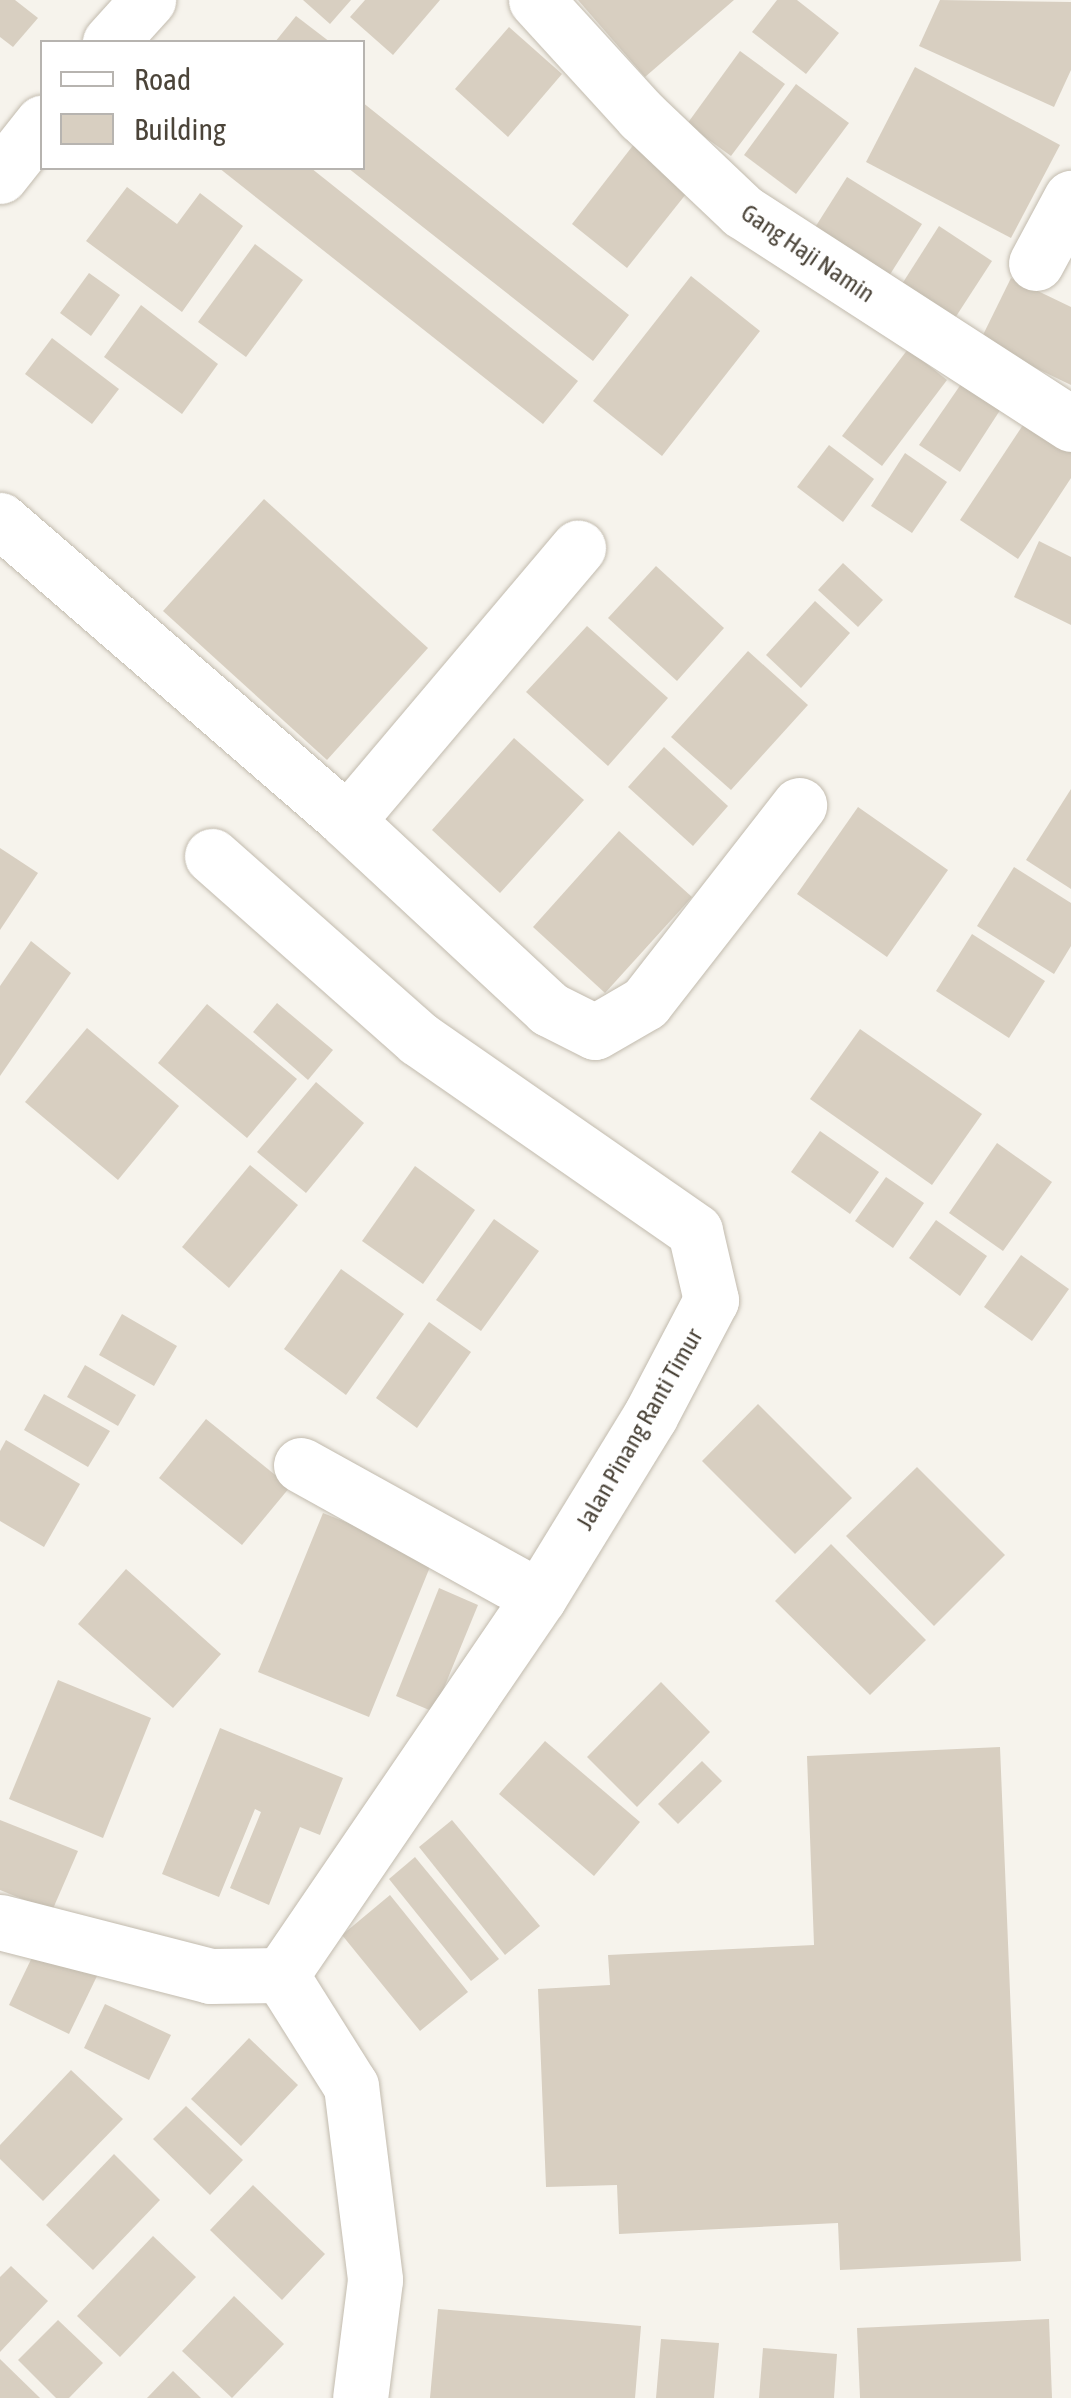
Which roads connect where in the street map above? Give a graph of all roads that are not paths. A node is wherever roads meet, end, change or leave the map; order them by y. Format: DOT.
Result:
graph roads {
  1 [pos="148,0"];
  2 [pos="536,0"];
  3 [pos="112,40"];
  4 [pos="40,126"];
  5 [pos="0,176"];
  6 [pos="1071,198"];
  7 [pos="1036,263"];
  8 [pos="1071,424"];
  9 [pos="0,520"];
  10 [pos="578,548"];
  11 [pos="799,804"];
  12 [pos="347,822"];
  13 [pos="212,856"];
  14 [pos="301,1464"];
  15 [pos="538,1597"];
  16 [pos="0,1922"];
  17 [pos="281,1975"];
  18 [pos="360,2398"];
  1 -- 3 [label="street"];
  2 -- 8 [label="street, Gang Haji Namin"];
  4 -- 5 [label="street"];
  6 -- 7 [label="street"];
  9 -- 12 [label="street"];
  10 -- 12 [label="street"];
  11 -- 12 [label="street"];
  13 -- 15 [label="street, Jalan Pinang Ranti Timur"];
  14 -- 15 [label="street"];
  15 -- 17 [label="street, Jalan Pinang Ranti Timur"];
  16 -- 17 [label="street"];
  17 -- 18 [label="street"];
}
